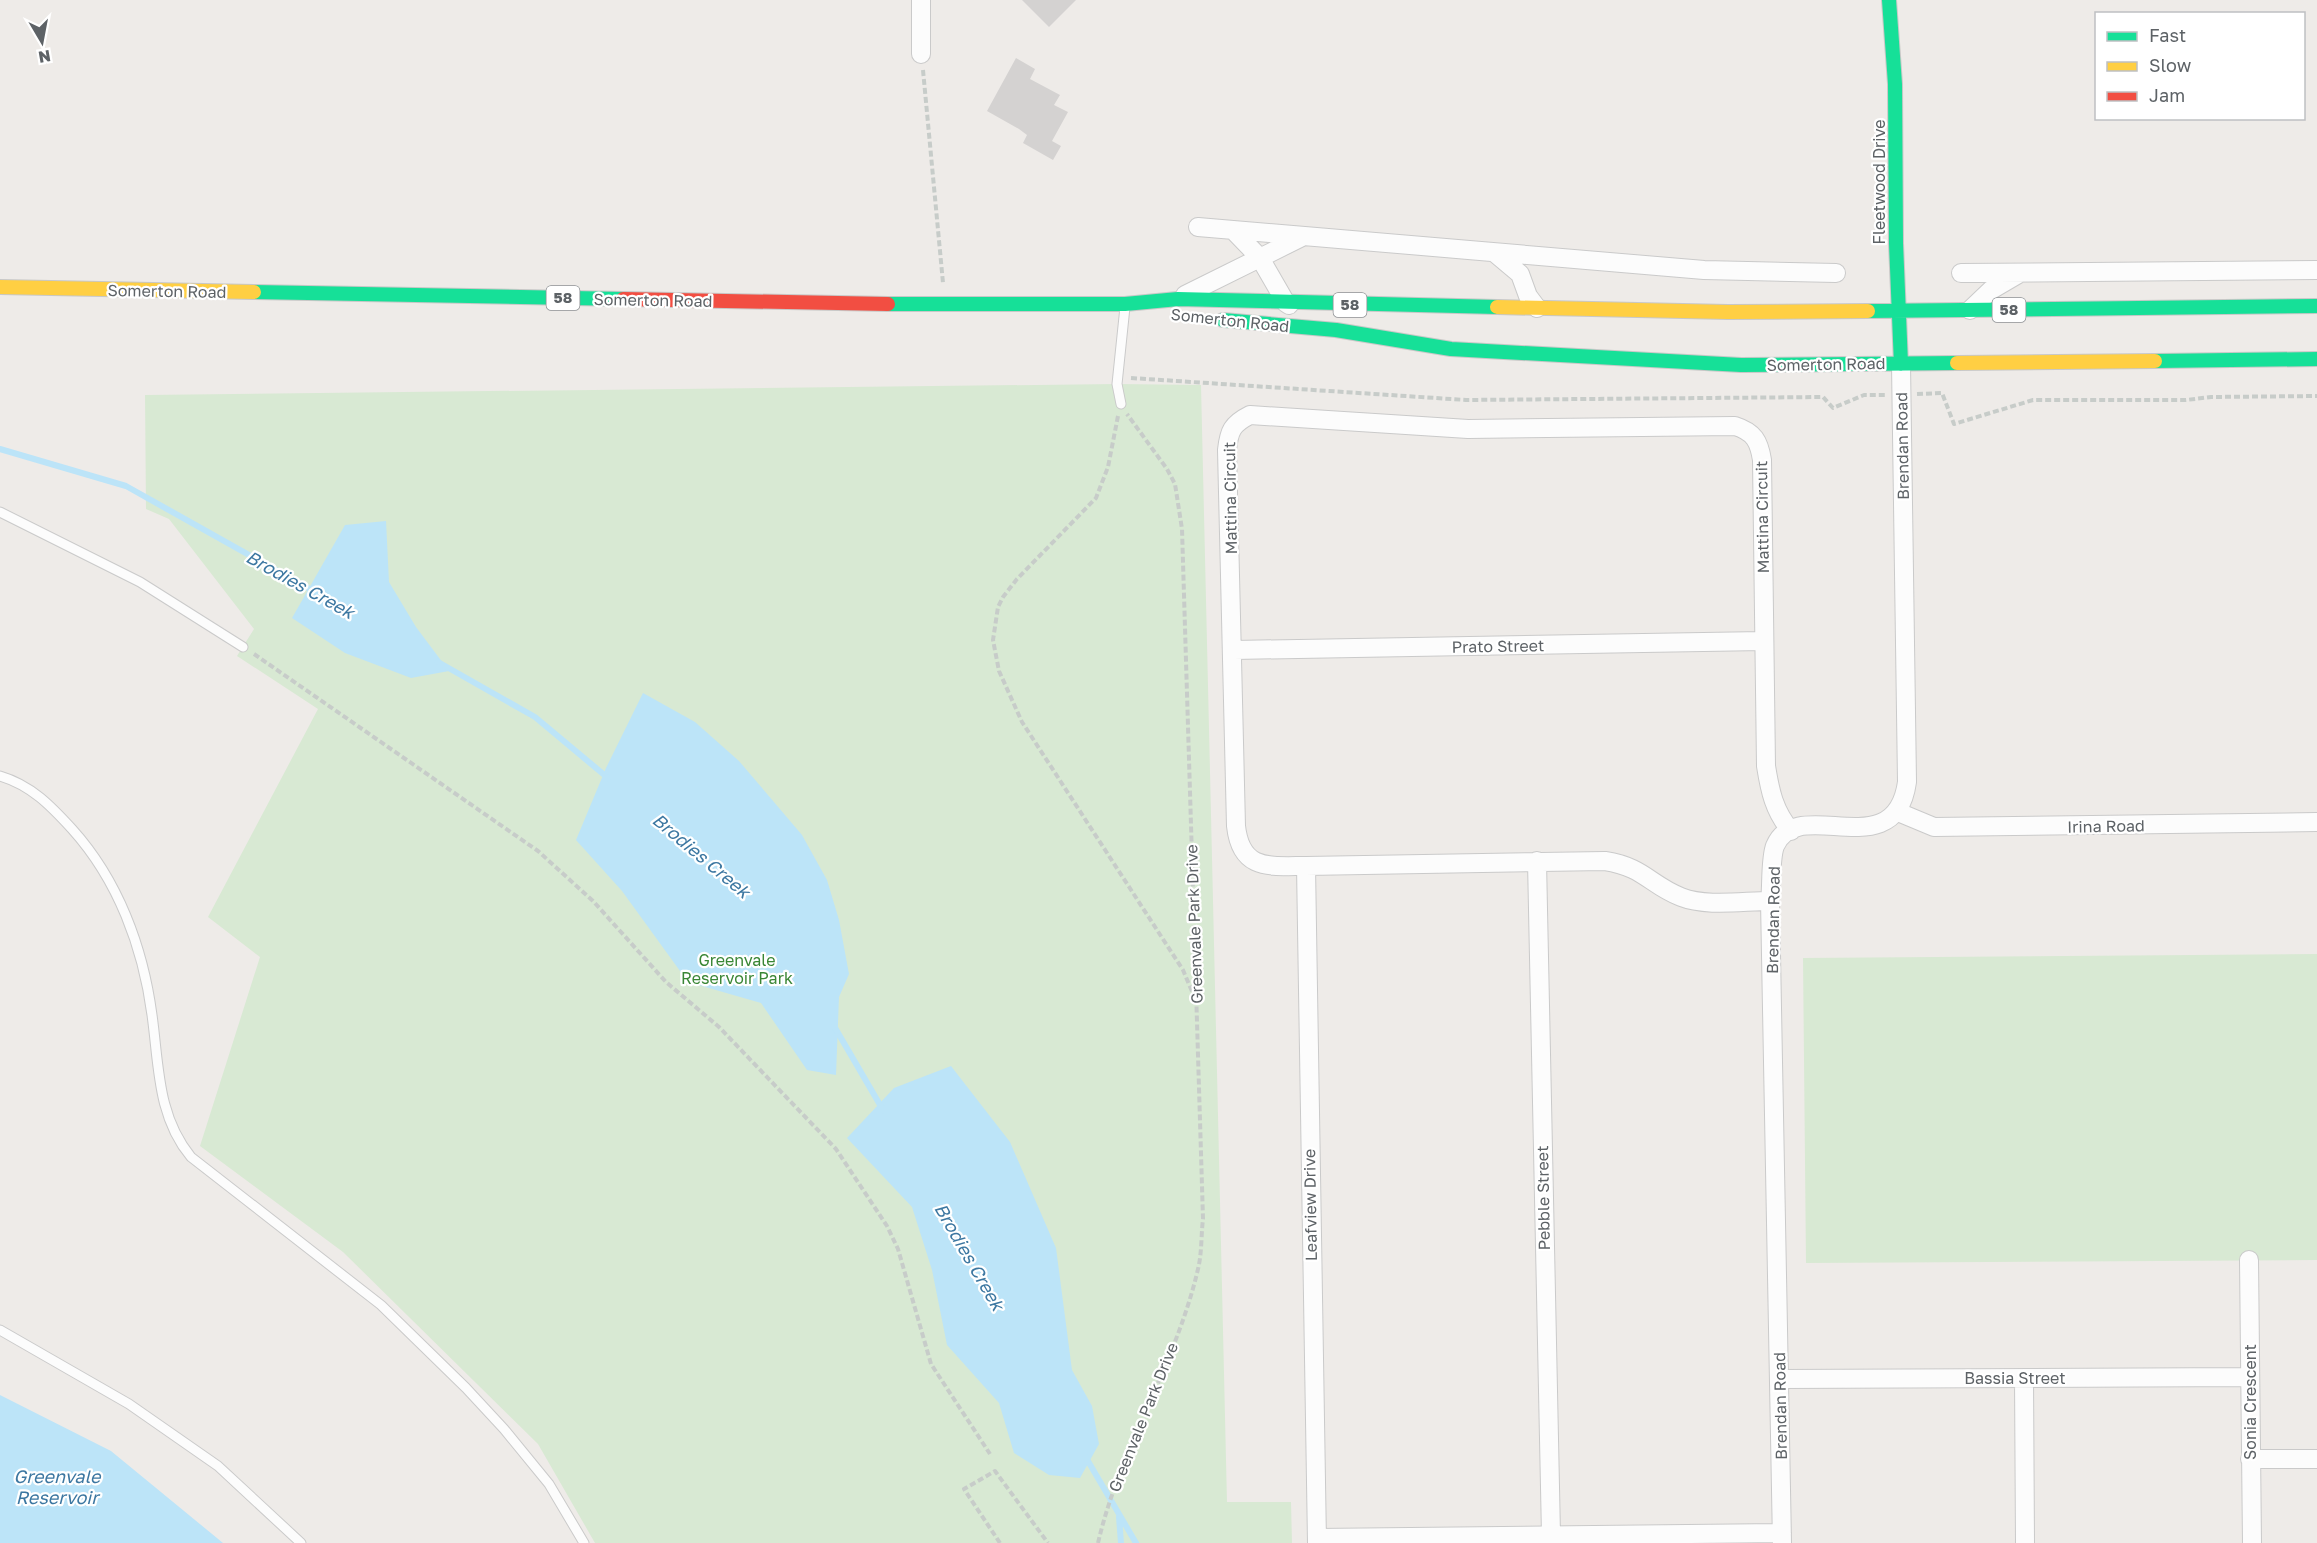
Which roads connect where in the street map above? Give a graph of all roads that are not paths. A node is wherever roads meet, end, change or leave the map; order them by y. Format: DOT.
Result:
graph roads {
  1 [pos="921,0"];
  2 [pos="1889,0"];
  3 [pos="921,54"];
  4 [pos="1198,227"];
  5 [pos="1234,231"];
  6 [pos="1303,237"];
  7 [pos="1495,253"];
  8 [pos="1260,258"];
  9 [pos="2317,270"];
  10 [pos="2021,272"];
  11 [pos="1836,273"];
  12 [pos="1961,273"];
  13 [pos="0,287"];
  14 [pos="1286,303"];
  15 [pos="1125,304"];
  16 [pos="1172,306"];
  17 [pos="2317,306"];
  18 [pos="1537,308"];
  19 [pos="1970,310"];
  20 [pos="1900,311"];
  21 [pos="1211,319"];
  22 [pos="1336,330"];
  23 [pos="2317,359"];
  24 [pos="1901,364"];
  25 [pos="1120,404"];
  26 [pos="0,512"];
  27 [pos="1763,641"];
  28 [pos="243,646"];
  29 [pos="1234,650"];
  30 [pos="0,776"];
  31 [pos="1898,812"];
  32 [pos="2317,822"];
  33 [pos="1791,831"];
  34 [pos="1537,861"];
  35 [pos="1306,866"];
  36 [pos="1770,901"];
  37 [pos="2249,1260"];
  38 [pos="0,1330"];
  39 [pos="2250,1377"];
  40 [pos="2024,1378"];
  41 [pos="1780,1379"];
  42 [pos="2317,1459"];
  43 [pos="2250,1460"];
  44 [pos="1551,1535"];
  45 [pos="1782,1538"];
  46 [pos="1317,1540"];
  47 [pos="301,1543"];
  48 [pos="584,1543"];
  49 [pos="2025,1543"];
  50 [pos="2252,1543"];
  1 -- 3 [label="street"];
  2 -- 20 [label="main road, Fleetwood Drive"];
  4 -- 5 [label="street"];
  5 -- 6 [label="street"];
  5 -- 8 [label="street, Somerton Road"];
  6 -- 7 [label="street"];
  6 -- 8 [label="street, Somerton Road"];
  7 -- 11 [label="street"];
  7 -- 18 [label="street"];
  8 -- 14 [label="street, Somerton Road"];
  8 -- 16 [label="street, Somerton Road"];
  9 -- 10 [label="street"];
  10 -- 12 [label="street"];
  10 -- 19 [label="street"];
  13 -- 15 [label="main road, Somerton Road / 58"];
  14 -- 16 [label="main road, Somerton Road / 58"];
  14 -- 18 [label="main road, Somerton Road / 58"];
  14 -- 22 [label="street, Somerton Road"];
  15 -- 16 [label="main road, Somerton Road / 58"];
  15 -- 25 [label="lane"];
  17 -- 19 [label="main road, Somerton Road / 58"];
  18 -- 20 [label="main road, Somerton Road / 58"];
  19 -- 20 [label="main road, Somerton Road / 58"];
  20 -- 24 [label="main road, Fleetwood Drive"];
  21 -- 22 [label="main road, Somerton Road"];
  22 -- 24 [label="main road, Somerton Road"];
  23 -- 24 [label="main road, Somerton Road"];
  24 -- 31 [label="street, Brendan Road"];
  26 -- 28 [label="lane"];
  27 -- 29 [label="street, Prato Street"];
  27 -- 29 [label="street, Mattina Circuit"];
  27 -- 33 [label="street, Mattina Circuit"];
  29 -- 35 [label="street, Mattina Circuit"];
  30 -- 48 [label="lane"];
  31 -- 32 [label="street, Irina Road"];
  31 -- 33 [label="street"];
  33 -- 36 [label="street, Brendan Road"];
  34 -- 35 [label="street, Mattina Circuit"];
  34 -- 36 [label="street, Mattina Circuit"];
  34 -- 44 [label="street, Pebble Street"];
  35 -- 46 [label="street, Leafview Drive"];
  36 -- 41 [label="street, Brendan Road"];
  37 -- 39 [label="street, Sonia Crescent"];
  38 -- 47 [label="lane"];
  39 -- 40 [label="street, Bassia Street"];
  39 -- 43 [label="street, Sonia Crescent"];
  40 -- 41 [label="street, Bassia Street"];
  40 -- 49 [label="street"];
  41 -- 45 [label="street, Brendan Road"];
  42 -- 43 [label="street"];
  43 -- 50 [label="street, Sonia Crescent"];
  44 -- 45 [label="street"];
  44 -- 46 [label="street"];
}
